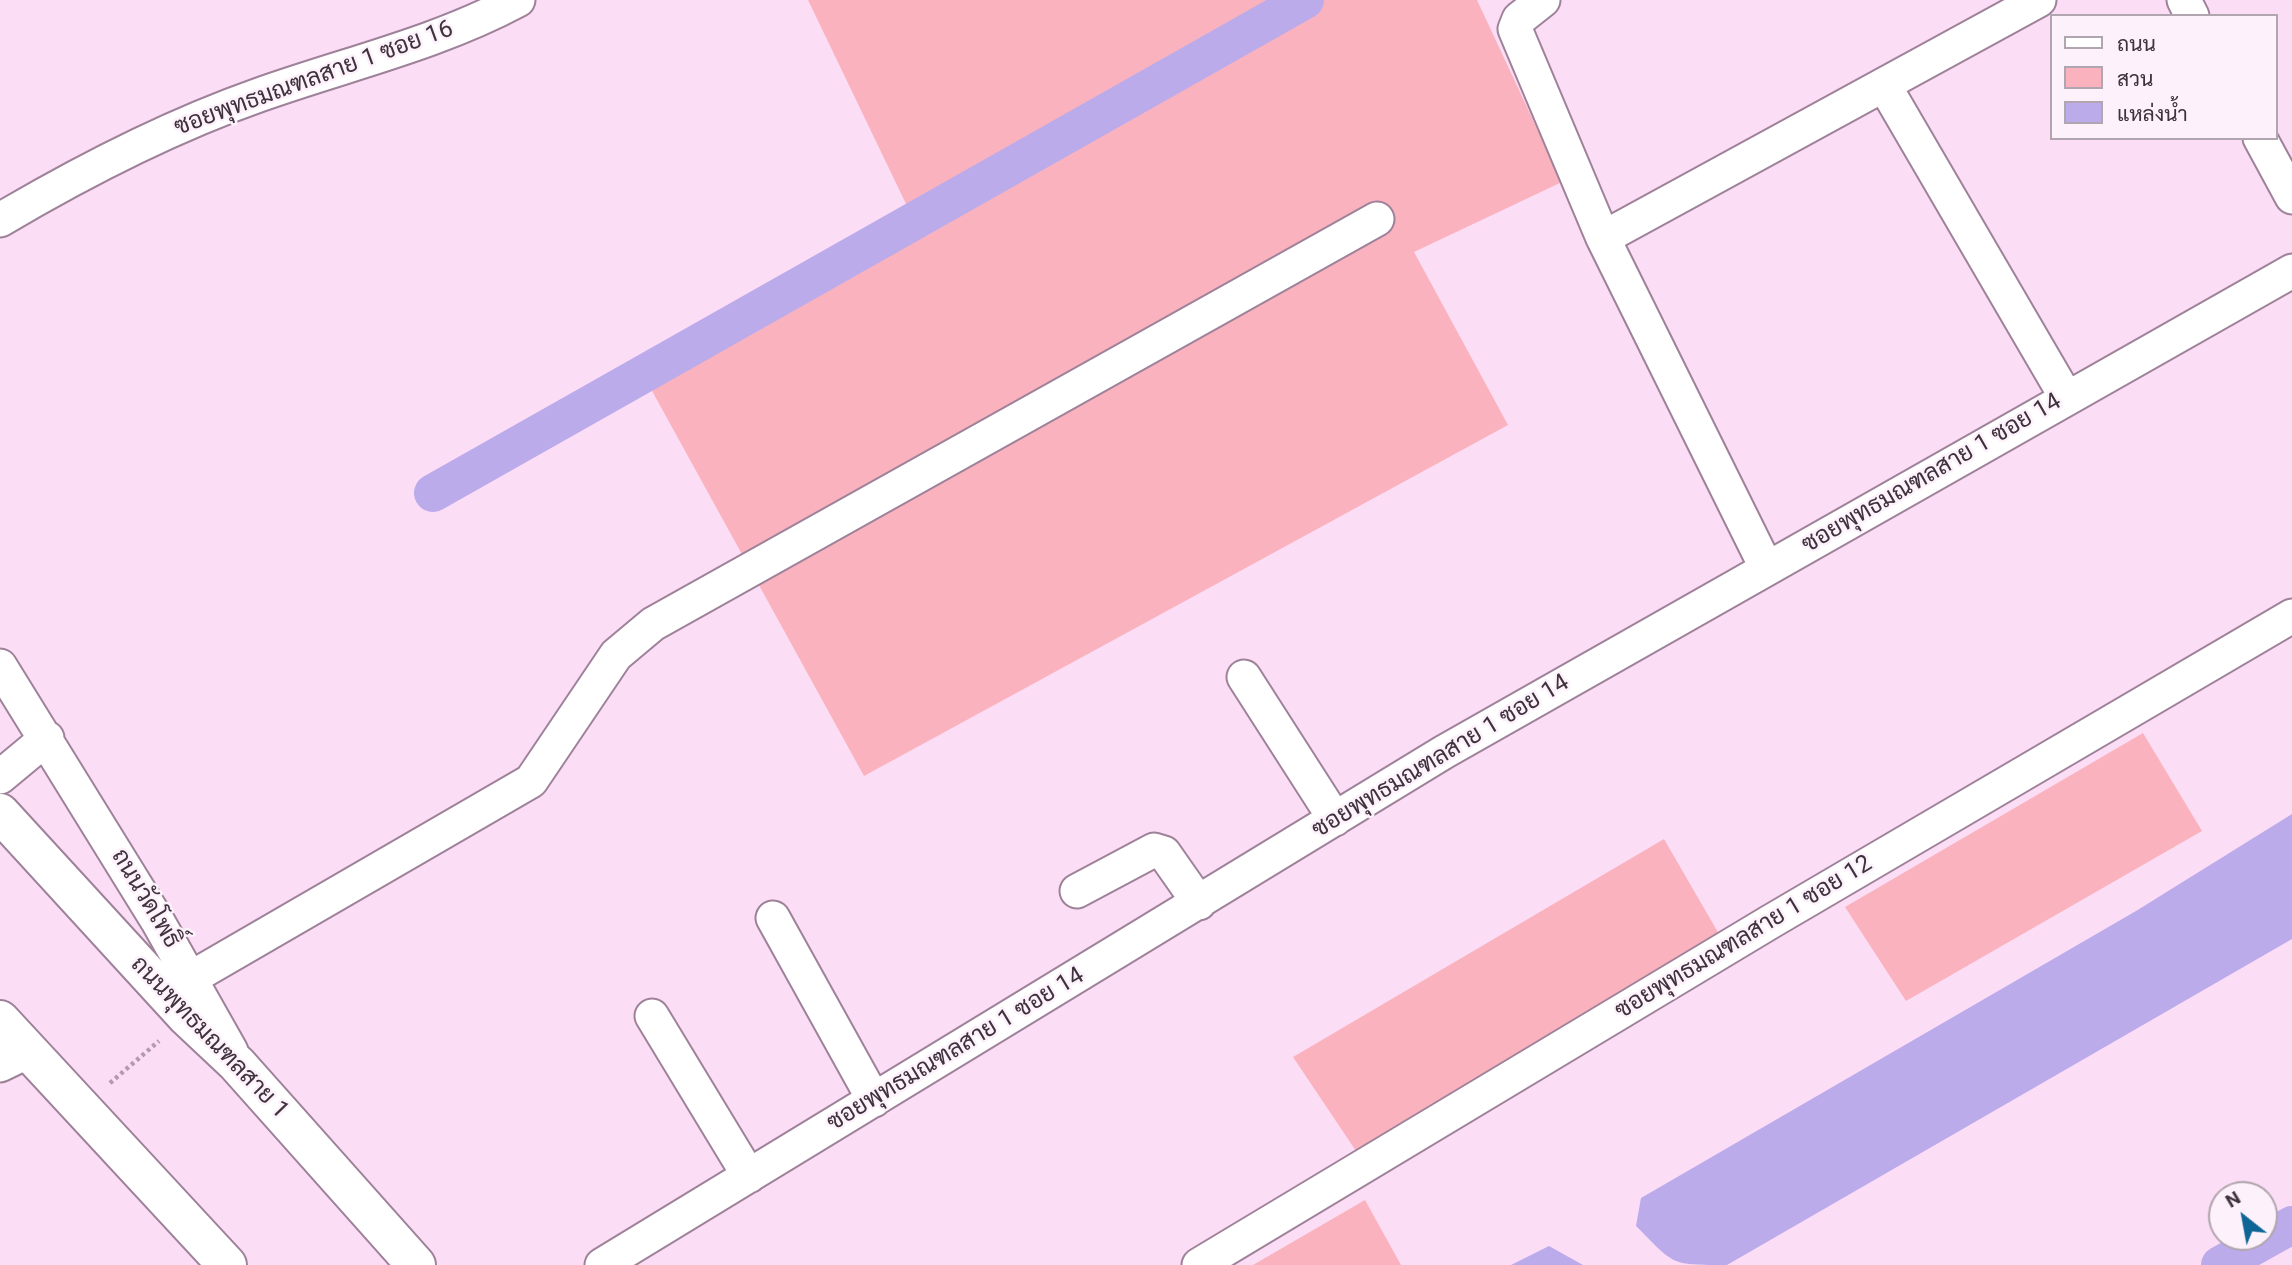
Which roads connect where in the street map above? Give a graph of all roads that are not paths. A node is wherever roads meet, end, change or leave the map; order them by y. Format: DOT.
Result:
graph roads {
  1 [pos="518,0"];
  2 [pos="1543,0"];
  3 [pos="2039,0"];
  4 [pos="1884,85"];
  5 [pos="2261,140"];
  6 [pos="2292,197"];
  7 [pos="0,219"];
  8 [pos="1377,219"];
  9 [pos="1603,238"];
  10 [pos="2292,271"];
  11 [pos="2066,397"];
  12 [pos="1766,568"];
  13 [pos="2292,616"];
  14 [pos="0,666"];
  15 [pos="1244,677"];
  16 [pos="47,738"];
  17 [pos="0,777"];
  18 [pos="0,813"];
  19 [pos="1335,819"];
  20 [pos="1077,891"];
  21 [pos="1199,903"];
  22 [pos="773,918"];
  23 [pos="191,978"];
  24 [pos="652,1016"];
  25 [pos="0,1020"];
  26 [pos="15,1058"];
  27 [pos="237,1064"];
  28 [pos="874,1100"];
  29 [pos="749,1176"];
  30 [pos="210,1259"];
  31 [pos="416,1265"];
  32 [pos="603,1265"];
  33 [pos="1199,1265"];
  1 -- 7 [label="street, ซอยพุทธมณฑลสาย 1 ซอย 16"];
  2 -- 9 [label="street"];
  3 -- 4 [label="street"];
  4 -- 9 [label="street"];
  4 -- 11 [label="street"];
  5 -- 6 [label="street"];
  8 -- 23 [label="street"];
  9 -- 12 [label="street"];
  10 -- 11 [label="street, ซอยพุทธมณฑลสาย 1 ซอย 14"];
  11 -- 12 [label="street, ซอยพุทธมณฑลสาย 1 ซอย 14"];
  12 -- 19 [label="street, ซอยพุทธมณฑลสาย 1 ซอย 14"];
  13 -- 33 [label="street, ซอยพุทธมณฑลสาย 1 ซอย 12"];
  14 -- 16 [label="street, ถนนวัดโพธิ์"];
  15 -- 19 [label="street"];
  16 -- 17 [label="street"];
  16 -- 23 [label="street, ถนนวัดโพธิ์"];
  18 -- 27 [label="main road, ถนนพุทธมณฑลสาย 1"];
  19 -- 21 [label="street, ซอยพุทธมณฑลสาย 1 ซอย 14"];
  20 -- 21 [label="street"];
  21 -- 28 [label="street, ซอยพุทธมณฑลสาย 1 ซอย 14"];
  22 -- 28 [label="street"];
  23 -- 27 [label="street, ถนนวัดโพธิ์"];
  24 -- 29 [label="street"];
  25 -- 26 [label="main road"];
  26 -- 30 [label="main road"];
  27 -- 31 [label="main road, ถนนพุทธมณฑลสาย 1"];
  28 -- 29 [label="street, ซอยพุทธมณฑลสาย 1 ซอย 14"];
  29 -- 32 [label="street, ซอยพุทธมณฑลสาย 1 ซอย 14"];
}
